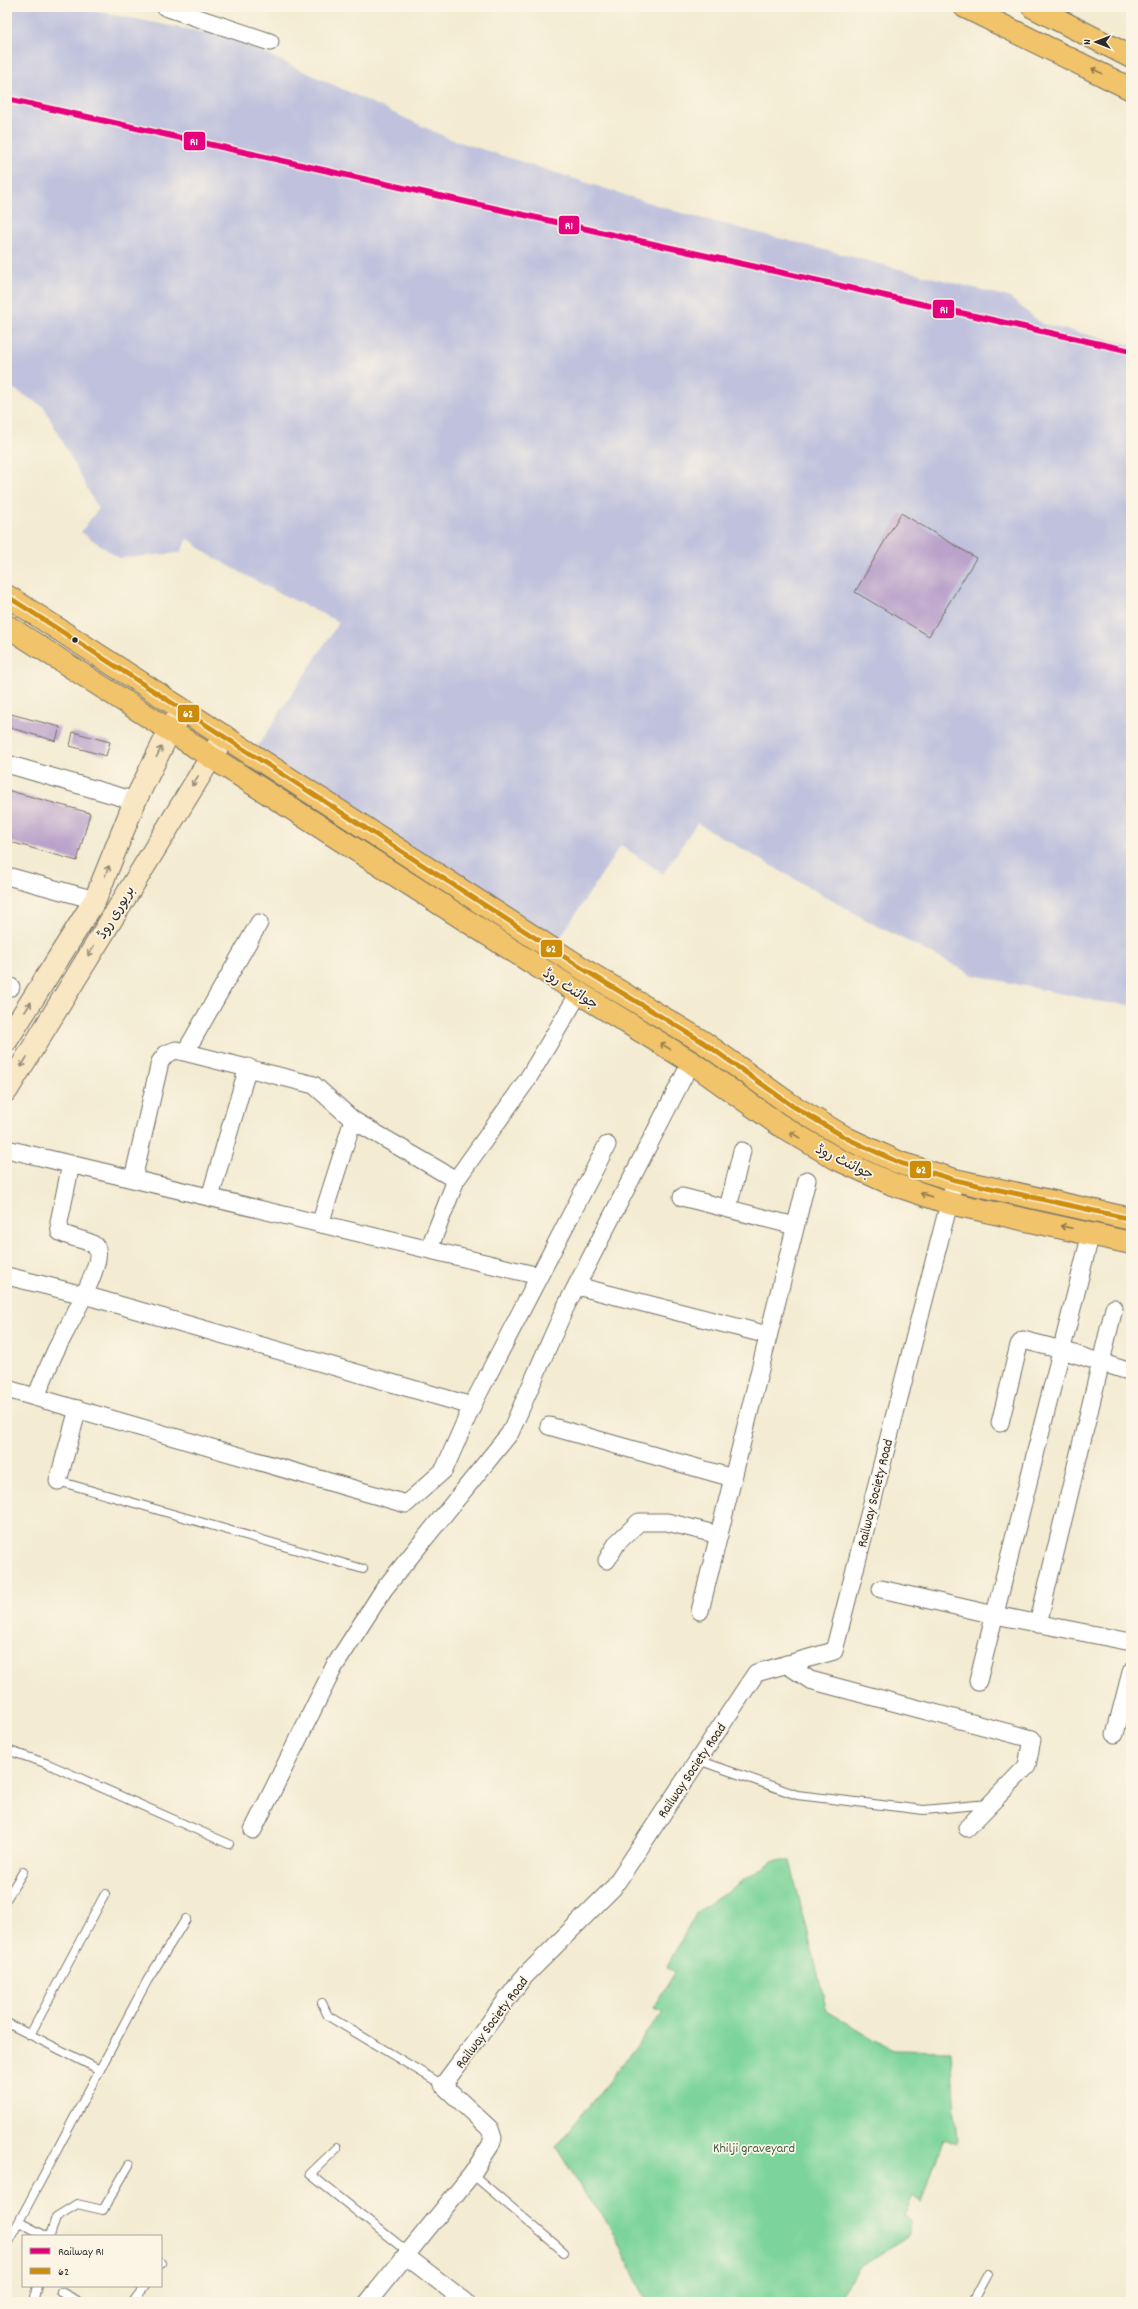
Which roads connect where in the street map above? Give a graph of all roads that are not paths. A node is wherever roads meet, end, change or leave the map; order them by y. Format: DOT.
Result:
graph roads {
  1 [pos="165,7"];
  2 [pos="965,7"];
  3 [pos="1033,7"];
  4 [pos="270,42"];
  5 [pos="1131,57"];
  6 [pos="1131,89"];
  7 [pos="7,596"];
  8 [pos="7,626"];
  9 [pos="183,710"];
  10 [pos="170,730"];
  11 [pos="224,736"];
  12 [pos="211,756"];
  13 [pos="7,764"];
  14 [pos="135,801"];
  15 [pos="7,876"];
  16 [pos="95,900"];
  17 [pos="259,923"];
  18 [pos="579,993"];
  19 [pos="7,1040"];
  20 [pos="186,1051"];
  21 [pos="691,1062"];
  22 [pos="248,1067"];
  23 [pos="7,1090"];
  24 [pos="353,1120"];
  25 [pos="606,1145"];
  26 [pos="7,1149"];
  27 [pos="742,1151"];
  28 [pos="72,1164"];
  29 [pos="133,1179"];
  30 [pos="456,1180"];
  31 [pos="807,1180"];
  32 [pos="954,1180"];
  33 [pos="210,1197"];
  34 [pos="682,1197"];
  35 [pos="948,1202"];
  36 [pos="728,1208"];
  37 [pos="1131,1219"];
  38 [pos="320,1224"];
  39 [pos="795,1226"];
  40 [pos="1091,1232"];
  41 [pos="1131,1243"];
  42 [pos="429,1250"];
  43 [pos="7,1276"];
  44 [pos="539,1276"];
  45 [pos="577,1286"];
  46 [pos="84,1295"];
  47 [pos="1114,1308"];
  48 [pos="768,1334"];
  49 [pos="1062,1350"];
  50 [pos="1100,1362"];
  51 [pos="1131,1372"];
  52 [pos="7,1389"];
  53 [pos="36,1397"];
  54 [pos="472,1406"];
  55 [pos="78,1409"];
  56 [pos="1000,1423"];
  57 [pos="550,1426"];
  58 [pos="733,1478"];
  59 [pos="58,1481"];
  60 [pos="718,1535"];
  61 [pos="607,1560"];
  62 [pos="363,1569"];
  63 [pos="881,1589"];
  64 [pos="700,1611"];
  65 [pos="995,1616"];
  66 [pos="1038,1624"];
  67 [pos="1131,1642"];
  68 [pos="786,1664"];
  69 [pos="1131,1672"];
  70 [pos="978,1681"];
  71 [pos="1115,1734"];
  72 [pos="7,1750"];
  73 [pos="698,1760"];
  74 [pos="991,1804"];
  75 [pos="967,1828"];
  76 [pos="253,1830"];
  77 [pos="228,1844"];
  78 [pos="23,1872"];
  79 [pos="105,1894"];
  80 [pos="7,1898"];
  81 [pos="186,1918"];
  82 [pos="322,2002"];
  83 [pos="7,2023"];
  84 [pos="30,2035"];
  85 [pos="100,2070"];
  86 [pos="444,2085"];
  87 [pos="337,2148"];
  88 [pos="129,2164"];
  89 [pos="472,2174"];
  90 [pos="19,2222"];
  91 [pos="44,2235"];
  92 [pos="50,2235"];
  93 [pos="7,2244"];
  94 [pos="564,2252"];
  95 [pos="407,2255"];
  96 [pos="988,2274"];
  97 [pos="37,2287"];
  98 [pos="144,2287"];
  99 [pos="61,2292"];
  100 [pos="33,2302"];
  101 [pos="80,2302"];
  102 [pos="133,2302"];
  103 [pos="368,2302"];
  104 [pos="466,2302"];
  105 [pos="973,2302"];
  1 -- 4 [label="street"];
  6 -- 2 [label="main road, one-way"];
  3 -- 5 [label="main road"];
  7 -- 9 [label="main road, جوائنٹ روڈ"];
  8 -- 10 [label="main road, جوائنٹ روڈ"];
  9 -- 10 [label="main road, بریوری روڈ"];
  9 -- 11 [label="main road, جوائنٹ روڈ"];
  10 -- 12 [label="main road, جوائنٹ روڈ"];
  14 -- 10 [label="main road, بریوری روڈ, one-way"];
  11 -- 12 [label="main road, بریوری روڈ"];
  11 -- 32 [label="main road, جوائنٹ روڈ"];
  12 -- 18 [label="main road, جوائنٹ روڈ"];
  12 -- 23 [label="main road, بریوری روڈ, one-way"];
  13 -- 14 [label="street"];
  16 -- 14 [label="main road, بریوری روڈ, one-way"];
  15 -- 16 [label="street"];
  19 -- 16 [label="main road, بریوری روڈ, one-way"];
  17 -- 20 [label="street"];
  21 -- 18 [label="main road, جوائنٹ روڈ, one-way"];
  18 -- 30 [label="street"];
  20 -- 22 [label="street"];
  20 -- 29 [label="street"];
  35 -- 21 [label="main road, جوائنٹ روڈ, one-way"];
  21 -- 45 [label="street"];
  22 -- 24 [label="street"];
  22 -- 33 [label="street"];
  24 -- 30 [label="street"];
  24 -- 38 [label="street"];
  25 -- 44 [label="street"];
  26 -- 28 [label="street"];
  27 -- 36 [label="street"];
  28 -- 29 [label="street"];
  28 -- 46 [label="street"];
  29 -- 33 [label="street"];
  30 -- 42 [label="street"];
  31 -- 39 [label="street"];
  32 -- 35 [label="street, Railway Society Road"];
  32 -- 37 [label="main road, جوائنٹ روڈ"];
  33 -- 38 [label="street"];
  34 -- 36 [label="street"];
  40 -- 35 [label="main road, جوائنٹ روڈ, one-way"];
  35 -- 68 [label="street, Railway Society Road"];
  36 -- 39 [label="street"];
  38 -- 42 [label="street"];
  39 -- 48 [label="street"];
  40 -- 41 [label="main road, جوائنٹ روڈ"];
  40 -- 49 [label="street"];
  42 -- 44 [label="street"];
  43 -- 46 [label="street"];
  44 -- 54 [label="street"];
  45 -- 48 [label="street"];
  45 -- 76 [label="street"];
  46 -- 53 [label="street"];
  46 -- 54 [label="street"];
  47 -- 50 [label="street"];
  48 -- 58 [label="street"];
  49 -- 50 [label="street"];
  49 -- 56 [label="street"];
  49 -- 65 [label="street"];
  50 -- 51 [label="street"];
  50 -- 66 [label="street"];
  52 -- 53 [label="street"];
  53 -- 55 [label="street"];
  54 -- 55 [label="street"];
  55 -- 59 [label="street"];
  57 -- 58 [label="street"];
  58 -- 60 [label="street"];
  59 -- 62 [label="lane"];
  60 -- 61 [label="street"];
  60 -- 64 [label="street"];
  63 -- 65 [label="street"];
  65 -- 66 [label="street"];
  65 -- 70 [label="street"];
  66 -- 67 [label="street"];
  68 -- 73 [label="street, Railway Society Road"];
  68 -- 74 [label="street"];
  69 -- 71 [label="street"];
  72 -- 77 [label="lane"];
  73 -- 74 [label="lane"];
  73 -- 86 [label="street, Railway Society Road"];
  74 -- 75 [label="street"];
  78 -- 80 [label="lane"];
  79 -- 84 [label="lane"];
  81 -- 85 [label="lane"];
  82 -- 86 [label="lane"];
  83 -- 84 [label="lane"];
  84 -- 85 [label="lane"];
  85 -- 90 [label="lane"];
  86 -- 89 [label="street"];
  87 -- 95 [label="lane"];
  88 -- 92 [label="lane"];
  89 -- 94 [label="lane"];
  89 -- 95 [label="street"];
  90 -- 91 [label="lane"];
  90 -- 93 [label="lane"];
  95 -- 103 [label="street"];
  95 -- 104 [label="street"];
  96 -- 105 [label="lane"];
  97 -- 100 [label="lane"];
  98 -- 102 [label="lane"];
  99 -- 101 [label="lane"];
}
